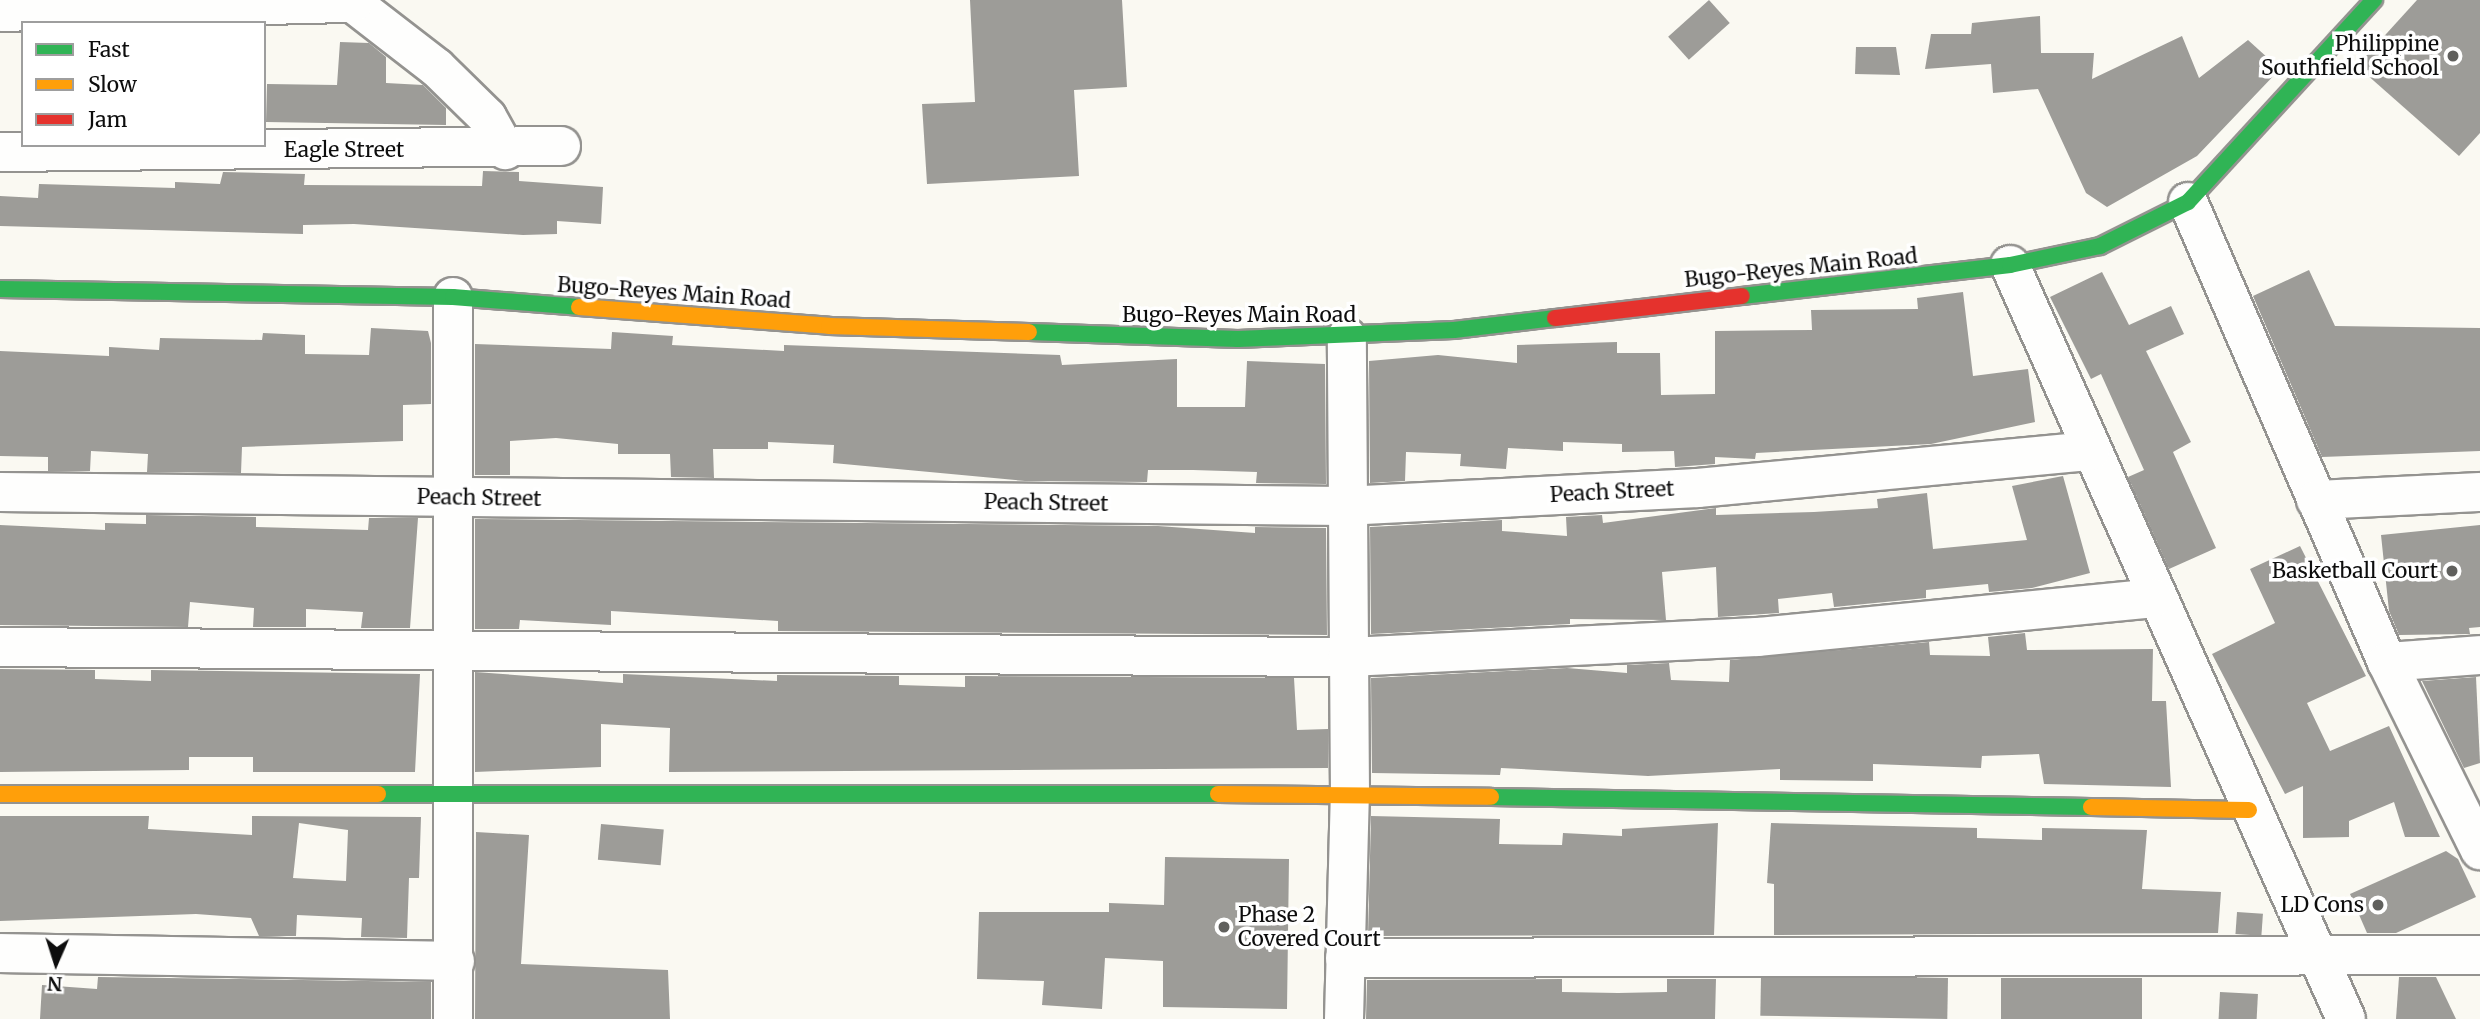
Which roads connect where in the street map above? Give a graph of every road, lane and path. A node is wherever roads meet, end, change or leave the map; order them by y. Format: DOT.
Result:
graph roads {
  1 [pos="2374,0"];
  2 [pos="351,1"];
  3 [pos="0,12"];
  4 [pos="561,146"];
  5 [pos="505,150"];
  6 [pos="0,152"];
  7 [pos="2188,202"];
  8 [pos="2010,265"];
  9 [pos="0,289"];
  10 [pos="453,297"];
  11 [pos="1347,337"];
  12 [pos="2090,451"];
  13 [pos="0,492"];
  14 [pos="2480,492"];
  15 [pos="453,498"];
  16 [pos="2316,500"];
  17 [pos="1344,506"];
  18 [pos="2153,598"];
  19 [pos="0,647"];
  20 [pos="456,650"];
  21 [pos="2480,655"];
  22 [pos="1348,657"];
  23 [pos="2387,662"];
  24 [pos="0,794"];
  25 [pos="1350,794"];
  26 [pos="455,796"];
  27 [pos="2469,804"];
  28 [pos="2249,810"];
  29 [pos="2480,850"];
  30 [pos="0,953"];
  31 [pos="2315,955"];
  32 [pos="2480,955"];
  33 [pos="1345,958"];
  34 [pos="455,961"];
  35 [pos="453,1019"];
  36 [pos="1344,1019"];
  37 [pos="2346,1019"];
  1 -- 7 [label="street, Bugo-Reyes Main Road"];
  2 -- 3 [label="street"];
  2 -- 5 [label="street"];
  4 -- 5 [label="street, Eagle Street"];
  5 -- 6 [label="street, Eagle Street"];
  7 -- 8 [label="street, Bugo-Reyes Main Road"];
  7 -- 16 [label="street"];
  8 -- 11 [label="street, Bugo-Reyes Main Road"];
  8 -- 12 [label="street"];
  9 -- 10 [label="street, Bugo-Reyes Main Road"];
  10 -- 11 [label="street, Bugo-Reyes Main Road"];
  10 -- 15 [label="street"];
  11 -- 17 [label="street"];
  12 -- 17 [label="street, Peach Street"];
  12 -- 18 [label="street"];
  13 -- 15 [label="street, Peach Street"];
  14 -- 16 [label="street"];
  15 -- 17 [label="street, Peach Street"];
  15 -- 20 [label="street"];
  16 -- 23 [label="street"];
  17 -- 22 [label="street"];
  18 -- 22 [label="street"];
  18 -- 28 [label="street"];
  19 -- 20 [label="street"];
  20 -- 22 [label="street"];
  20 -- 26 [label="street"];
  21 -- 23 [label="street"];
  22 -- 25 [label="street"];
  23 -- 27 [label="street"];
  24 -- 26 [label="street"];
  25 -- 26 [label="street"];
  25 -- 28 [label="street"];
  25 -- 33 [label="street"];
  26 -- 34 [label="street"];
  27 -- 29 [label="street"];
  28 -- 31 [label="street"];
  30 -- 34 [label="street"];
  31 -- 32 [label="street"];
  31 -- 33 [label="street"];
  31 -- 37 [label="street"];
  33 -- 36 [label="street"];
  34 -- 35 [label="street"];
}
